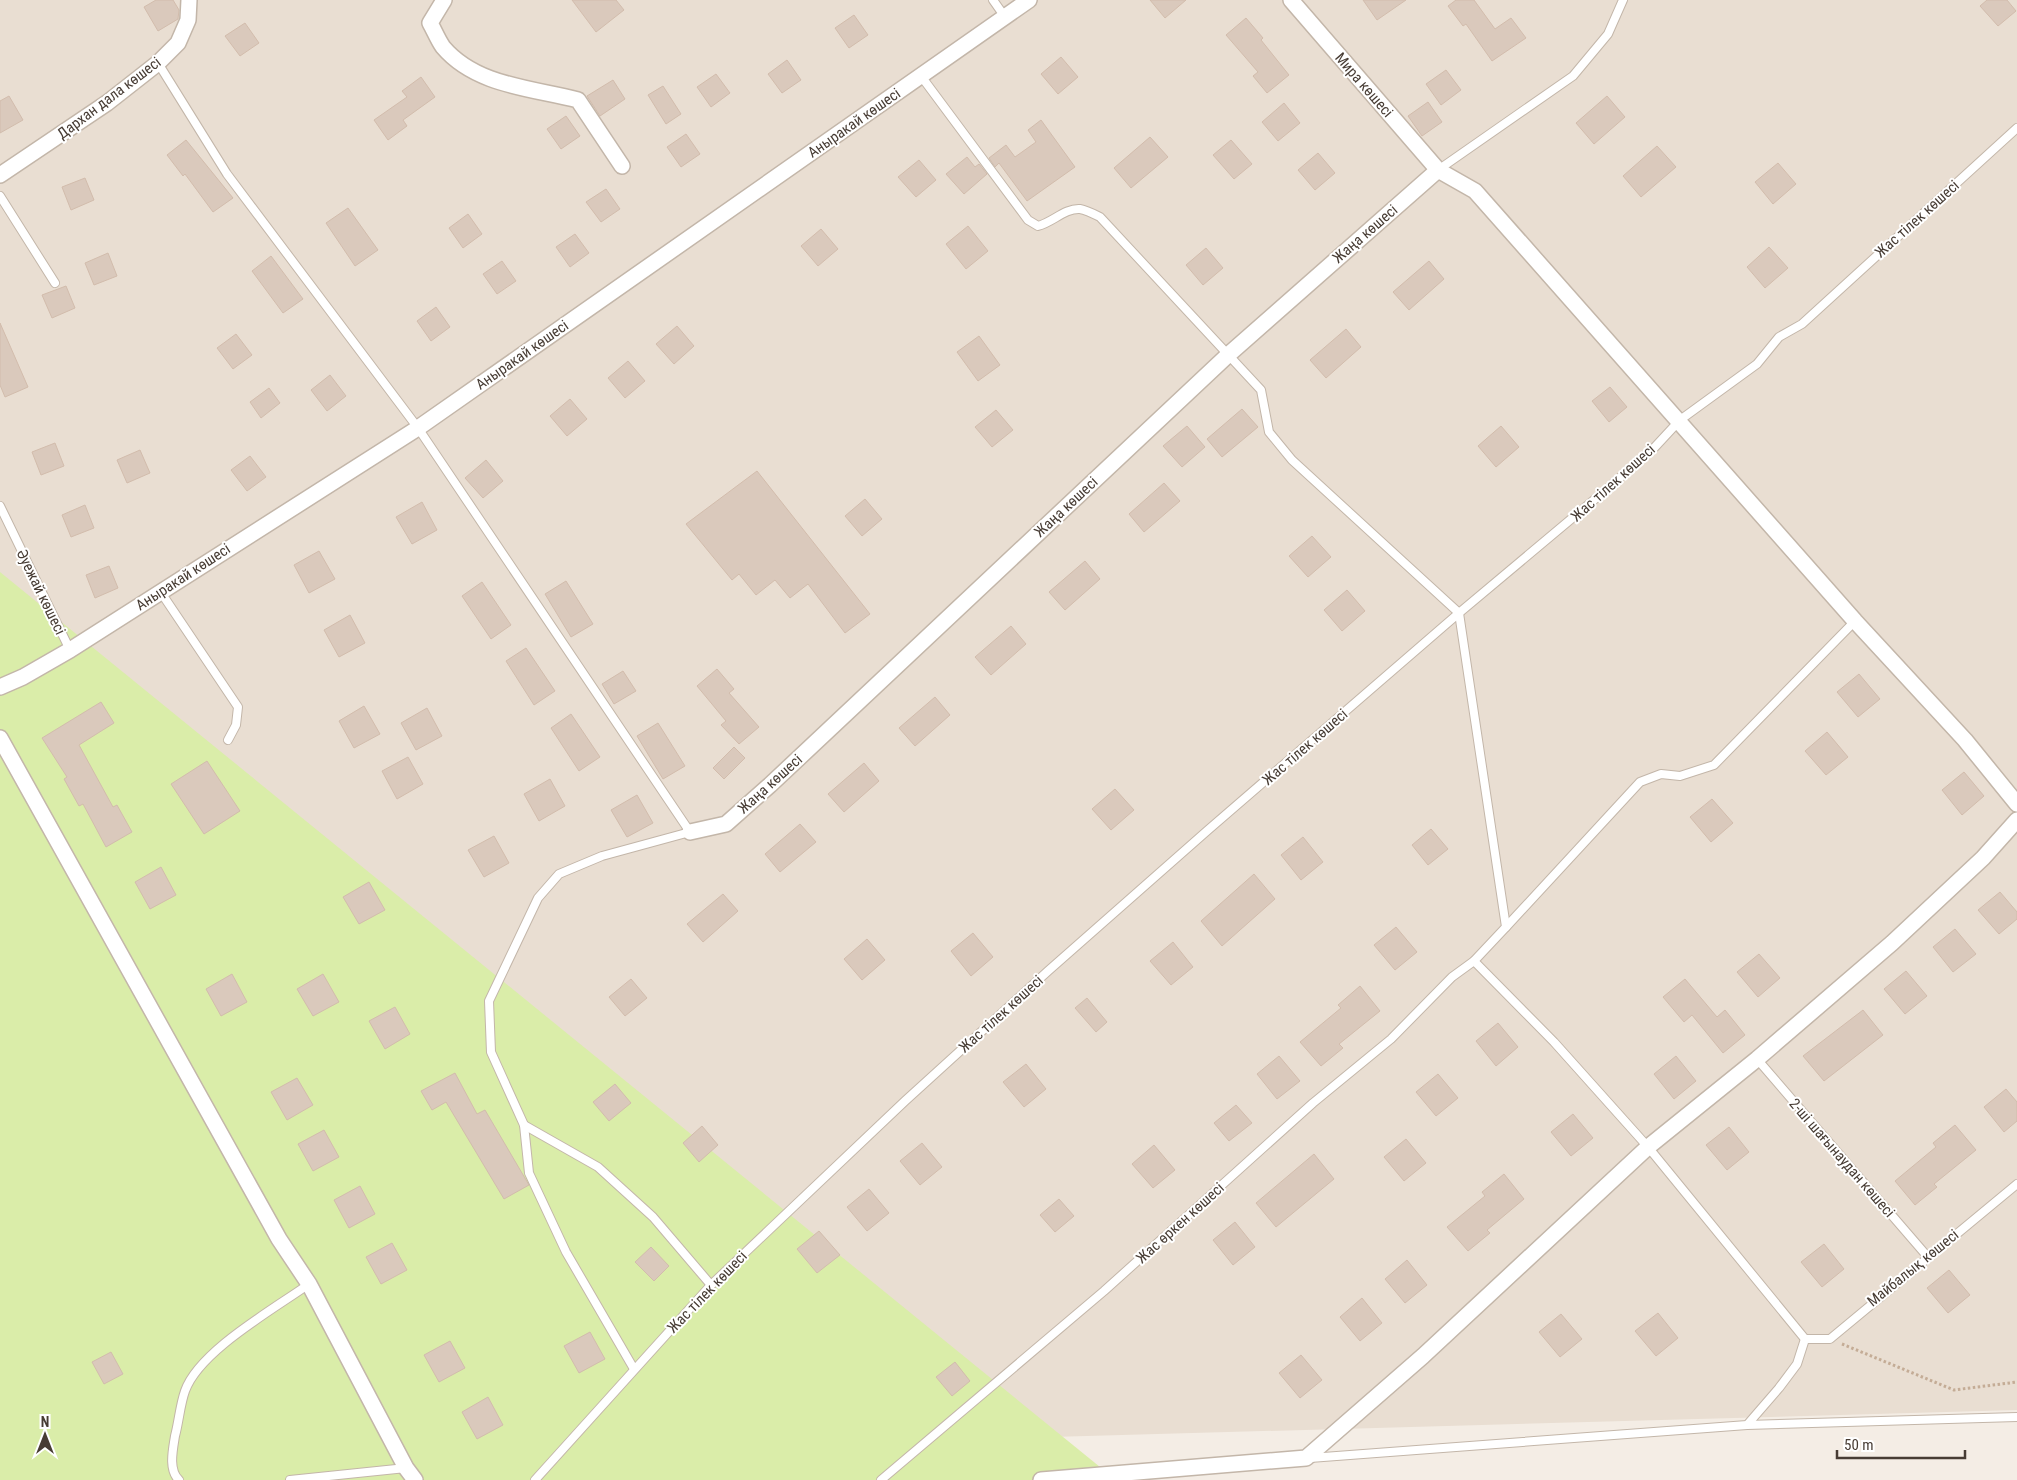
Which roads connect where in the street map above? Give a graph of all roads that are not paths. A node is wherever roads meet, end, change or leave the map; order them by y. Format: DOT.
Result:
graph roads {
  1 [pos="189,0"];
  2 [pos="444,0"];
  3 [pos="994,0"];
  4 [pos="1029,0"];
  5 [pos="1291,0"];
  6 [pos="1623,0"];
  7 [pos="1005,16"];
  8 [pos="158,62"];
  9 [pos="921,76"];
  10 [pos="2017,128"];
  11 [pos="622,166"];
  12 [pos="1438,170"];
  13 [pos="0,176"];
  14 [pos="0,196"];
  15 [pos="55,283"];
  16 [pos="1228,355"];
  17 [pos="1680,420"];
  18 [pos="418,428"];
  19 [pos="0,506"];
  20 [pos="160,591"];
  21 [pos="1459,613"];
  22 [pos="1855,621"];
  23 [pos="70,650"];
  24 [pos="0,687"];
  25 [pos="0,738"];
  26 [pos="228,740"];
  27 [pos="2017,804"];
  28 [pos="2017,820"];
  29 [pos="690,832"];
  30 [pos="1506,927"];
  31 [pos="1474,961"];
  32 [pos="1757,1059"];
  33 [pos="524,1125"];
  34 [pos="1648,1147"];
  35 [pos="2017,1184"];
  36 [pos="1927,1256"];
  37 [pos="309,1284"];
  38 [pos="711,1285"];
  39 [pos="1804,1339"];
  40 [pos="634,1369"];
  41 [pos="2017,1417"];
  42 [pos="1747,1425"];
  43 [pos="1306,1458"];
  44 [pos="411,1474"];
  45 [pos="179,1480"];
  46 [pos="290,1480"];
  47 [pos="535,1480"];
  48 [pos="881,1480"];
  49 [pos="1041,1480"];
  1 -- 8 [label="street, Дархан дала көшесі"];
  2 -- 11 [label="street"];
  3 -- 7 [label="lane"];
  4 -- 7 [label="street, Аныракай көшесі"];
  5 -- 12 [label="street, Мира көшесі"];
  6 -- 12 [label="lane"];
  7 -- 9 [label="street, Аныракай көшесі"];
  8 -- 13 [label="street, Дархан дала көшесі"];
  8 -- 18 [label="lane"];
  9 -- 16 [label="lane"];
  9 -- 18 [label="street, Аныракай көшесі"];
  10 -- 17 [label="lane, Жас тілек көшесі"];
  12 -- 16 [label="street, Жаңа көшесі"];
  12 -- 17 [label="street, Мира көшесі"];
  14 -- 15 [label="lane"];
  16 -- 21 [label="lane"];
  16 -- 29 [label="street, Жаңа көшесі"];
  17 -- 21 [label="lane, Жас тілек көшесі"];
  17 -- 22 [label="street, Мира көшесі"];
  18 -- 20 [label="street, Аныракай көшесі"];
  18 -- 29 [label="lane"];
  19 -- 23 [label="lane, Әуежай көшесі"];
  20 -- 23 [label="street, Аныракай көшесі"];
  20 -- 26 [label="lane"];
  21 -- 30 [label="lane"];
  21 -- 38 [label="lane, Жас тілек көшесі"];
  22 -- 27 [label="street, Мира көшесі"];
  22 -- 30 [label="lane, Жас өркен көшесі"];
  23 -- 24 [label="street, Аныракай көшесі"];
  25 -- 37 [label="street"];
  28 -- 32 [label="street"];
  29 -- 33 [label="lane"];
  30 -- 31 [label="lane, Жас өркен көшесі"];
  31 -- 34 [label="lane"];
  31 -- 48 [label="lane, Жас өркен көшесі"];
  32 -- 34 [label="street"];
  32 -- 36 [label="lane, 2-ші шағынаудан көшесі"];
  33 -- 38 [label="lane"];
  33 -- 40 [label="lane"];
  34 -- 39 [label="lane"];
  34 -- 43 [label="street"];
  35 -- 36 [label="lane, Майбалық көшесі"];
  36 -- 39 [label="lane, Майбалық көшесі"];
  37 -- 44 [label="street"];
  37 -- 45 [label="lane"];
  38 -- 40 [label="lane, Жас тілек көшесі"];
  39 -- 42 [label="lane"];
  40 -- 47 [label="lane, Жас тілек көшесі"];
  41 -- 42 [label="lane"];
  42 -- 43 [label="lane"];
  43 -- 49 [label="street"];
  44 -- 46 [label="lane"];
}
